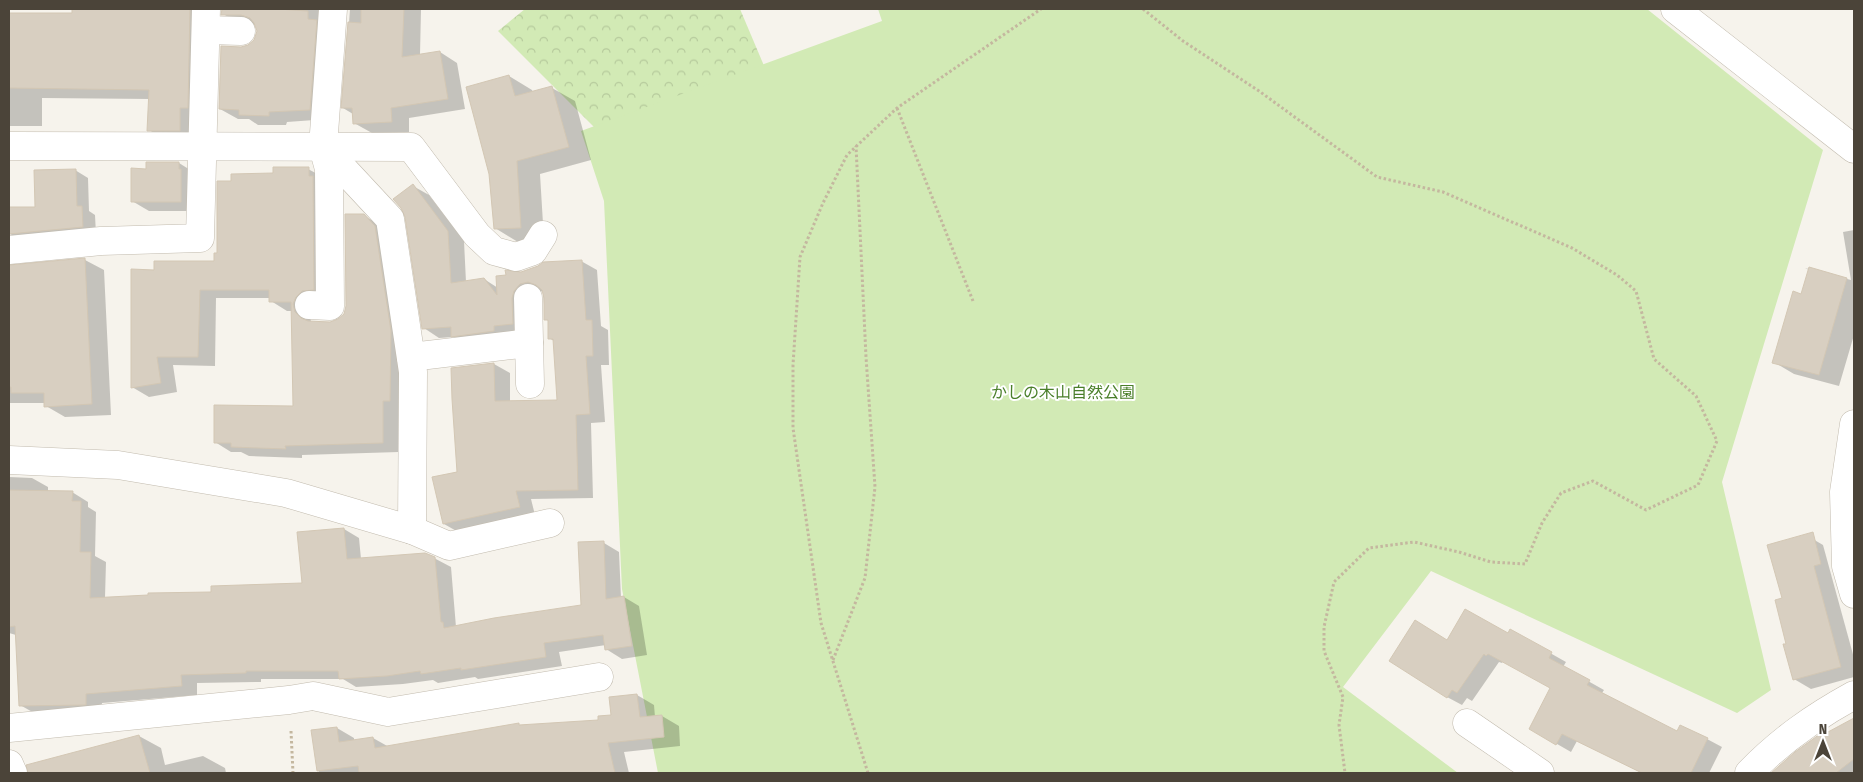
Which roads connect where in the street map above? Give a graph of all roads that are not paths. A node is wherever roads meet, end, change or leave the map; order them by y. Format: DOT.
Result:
graph roads {
  1 [pos="333,9"];
  2 [pos="1675,9"];
  3 [pos="206,19"];
  4 [pos="241,31"];
  5 [pos="9,146"];
  6 [pos="203,147"];
  7 [pos="323,147"];
  8 [pos="1854,149"];
  9 [pos="543,235"];
  10 [pos="9,250"];
  11 [pos="528,298"];
  12 [pos="309,305"];
  13 [pos="529,343"];
  14 [pos="411,357"];
  15 [pos="530,384"];
  16 [pos="1854,424"];
  17 [pos="9,460"];
  18 [pos="550,523"];
  19 [pos="412,530"];
  20 [pos="1850,564"];
  21 [pos="1854,594"];
  22 [pos="600,677"];
  23 [pos="1854,694"];
  24 [pos="1467,723"];
  25 [pos="9,728"];
  26 [pos="9,764"];
  27 [pos="12,773"];
  28 [pos="1540,773"];
  29 [pos="1749,773"];
  1 -- 7 [label="street"];
  2 -- 8 [label="street"];
  3 -- 4 [label="street"];
  3 -- 6 [label="street"];
  5 -- 6 [label="street"];
  6 -- 7 [label="street"];
  6 -- 10 [label="street"];
  7 -- 9 [label="street"];
  7 -- 12 [label="street"];
  7 -- 14 [label="street"];
  11 -- 13 [label="street"];
  13 -- 14 [label="street"];
  13 -- 15 [label="street"];
  14 -- 19 [label="street"];
  16 -- 20 [label="street"];
  17 -- 19 [label="street"];
  18 -- 19 [label="street"];
  20 -- 21 [label="street"];
  22 -- 25 [label="street"];
  23 -- 29 [label="street"];
  24 -- 28 [label="street"];
  26 -- 27 [label="street"];
}
